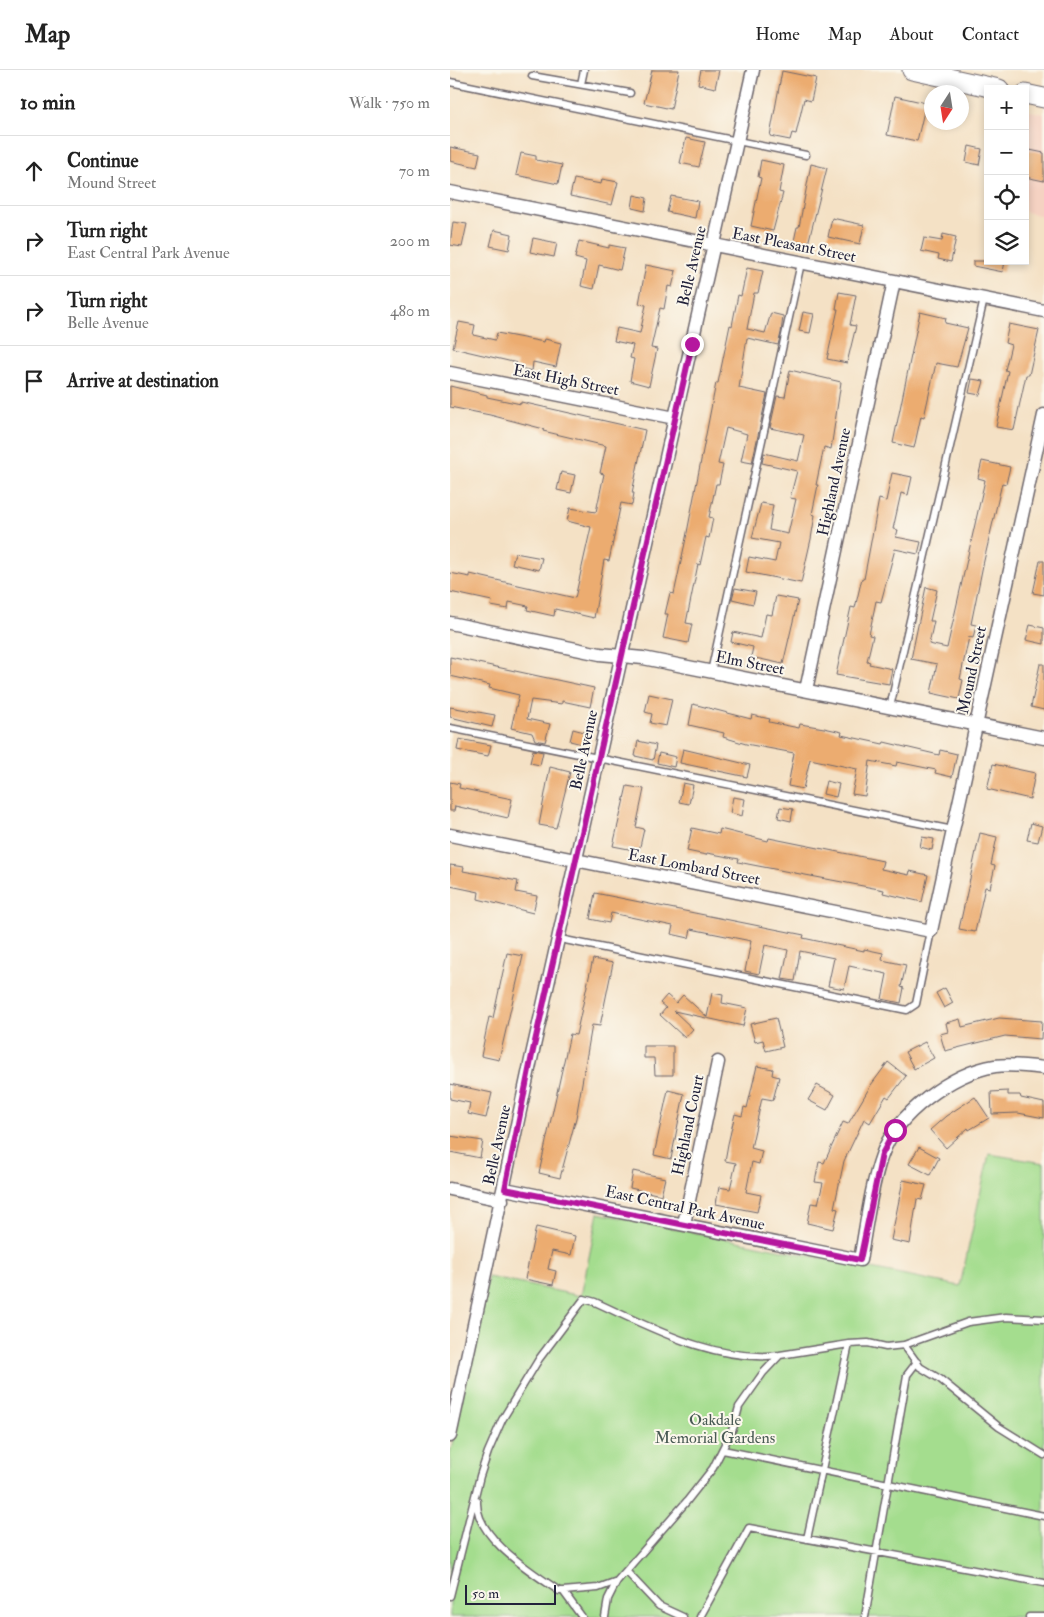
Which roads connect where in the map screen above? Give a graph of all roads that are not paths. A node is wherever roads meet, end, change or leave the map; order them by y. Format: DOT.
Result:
graph roads {
  1 [pos="584,70"];
  2 [pos="753,70"];
  3 [pos="912,70"];
  4 [pos="532,76"];
  5 [pos="450,82"];
  6 [pos="581,84"];
  7 [pos="984,86"];
  8 [pos="630,93"];
  9 [pos="1029,95"];
  10 [pos="1044,98"];
  11 [pos="737,142"];
  12 [pos="806,155"];
  13 [pos="450,192"];
  14 [pos="714,245"];
  15 [pos="801,263"];
  16 [pos="894,281"];
  17 [pos="984,299"];
  18 [pos="1044,311"];
  19 [pos="450,373"];
  20 [pos="1044,415"];
  21 [pos="675,418"];
  22 [pos="450,623"];
  23 [pos="622,656"];
  24 [pos="711,672"];
  25 [pos="806,690"];
  26 [pos="890,707"];
  27 [pos="978,724"];
  28 [pos="450,728"];
  29 [pos="1044,738"];
  30 [pos="599,757"];
  31 [pos="953,830"];
  32 [pos="450,835"];
  33 [pos="578,860"];
  34 [pos="931,931"];
  35 [pos="560,939"];
  36 [pos="718,1062"];
  37 [pos="1044,1068"];
  38 [pos="450,1189"];
  39 [pos="503,1194"];
  40 [pos="684,1224"];
  41 [pos="1044,1319"];
  42 [pos="849,1344"];
  43 [pos="904,1346"];
  44 [pos="780,1354"];
  45 [pos="917,1362"];
  46 [pos="450,1436"];
  47 [pos="724,1450"];
  48 [pos="1044,1456"];
  49 [pos="822,1470"];
  50 [pos="888,1484"];
  51 [pos="477,1494"];
  52 [pos="1044,1516"];
  53 [pos="807,1539"];
  54 [pos="876,1552"];
  55 [pos="626,1570"];
  56 [pos="617,1581"];
  57 [pos="1044,1583"];
  58 [pos="564,1591"];
  59 [pos="450,1596"];
  60 [pos="1044,1616"];
  61 [pos="582,1617"];
  62 [pos="606,1617"];
  63 [pos="682,1617"];
  64 [pos="700,1617"];
  65 [pos="865,1617"];
  66 [pos="1029,1617"];
  1 -- 6 [label="lane"];
  2 -- 11 [label="street, Belle Avenue"];
  3 -- 7 [label="main road"];
  4 -- 6 [label="lane"];
  5 -- 11 [label="lane"];
  6 -- 8 [label="lane"];
  9 -- 10 [label="main road"];
  11 -- 12 [label="lane"];
  11 -- 14 [label="street, Belle Avenue"];
  13 -- 14 [label="street, East Pleasant Street"];
  14 -- 15 [label="street, East Pleasant Street"];
  14 -- 21 [label="street, Belle Avenue"];
  15 -- 16 [label="street, East Pleasant Street"];
  15 -- 24 [label="lane"];
  16 -- 17 [label="street, East Pleasant Street"];
  16 -- 25 [label="street, Highland Avenue"];
  17 -- 18 [label="street, East Pleasant Street"];
  17 -- 26 [label="lane"];
  19 -- 21 [label="street, East High Street"];
  20 -- 27 [label="street, Mound Street"];
  21 -- 23 [label="street, Belle Avenue"];
  22 -- 23 [label="street, Elm Street"];
  23 -- 24 [label="street, Elm Street"];
  23 -- 30 [label="street, Belle Avenue"];
  24 -- 25 [label="street, Elm Street"];
  25 -- 26 [label="street, Elm Street"];
  26 -- 27 [label="street, Elm Street"];
  27 -- 29 [label="street, Elm Street"];
  27 -- 31 [label="street, Mound Street"];
  28 -- 30 [label="lane"];
  30 -- 31 [label="lane"];
  30 -- 33 [label="street, Belle Avenue"];
  31 -- 34 [label="street, Mound Street"];
  32 -- 33 [label="street, East Lombard Street"];
  33 -- 34 [label="street, East Lombard Street"];
  33 -- 35 [label="street, Belle Avenue"];
  34 -- 35 [label="lane"];
  35 -- 39 [label="street, Belle Avenue"];
  36 -- 40 [label="street, Highland Court"];
  37 -- 40 [label="street, East Central Park Avenue"];
  38 -- 39 [label="street, East Central Park Avenue"];
  39 -- 40 [label="street, East Central Park Avenue"];
  39 -- 46 [label="street, Belle Avenue"];
  41 -- 43 [label="lane"];
  42 -- 43 [label="lane"];
  42 -- 44 [label="lane"];
  42 -- 49 [label="lane"];
  43 -- 45 [label="lane"];
  44 -- 47 [label="lane"];
  44 -- 51 [label="lane"];
  45 -- 48 [label="lane"];
  45 -- 50 [label="lane"];
  47 -- 49 [label="lane"];
  47 -- 55 [label="lane"];
  49 -- 50 [label="lane"];
  49 -- 53 [label="lane"];
  50 -- 52 [label="lane"];
  50 -- 54 [label="lane"];
  51 -- 58 [label="lane"];
  51 -- 59 [label="lane"];
  53 -- 54 [label="lane"];
  53 -- 64 [label="lane"];
  54 -- 57 [label="lane"];
  54 -- 65 [label="lane"];
  55 -- 56 [label="lane"];
  55 -- 63 [label="lane"];
  56 -- 58 [label="lane"];
  56 -- 62 [label="lane"];
  58 -- 61 [label="lane"];
  60 -- 66 [label="lane"];
}
